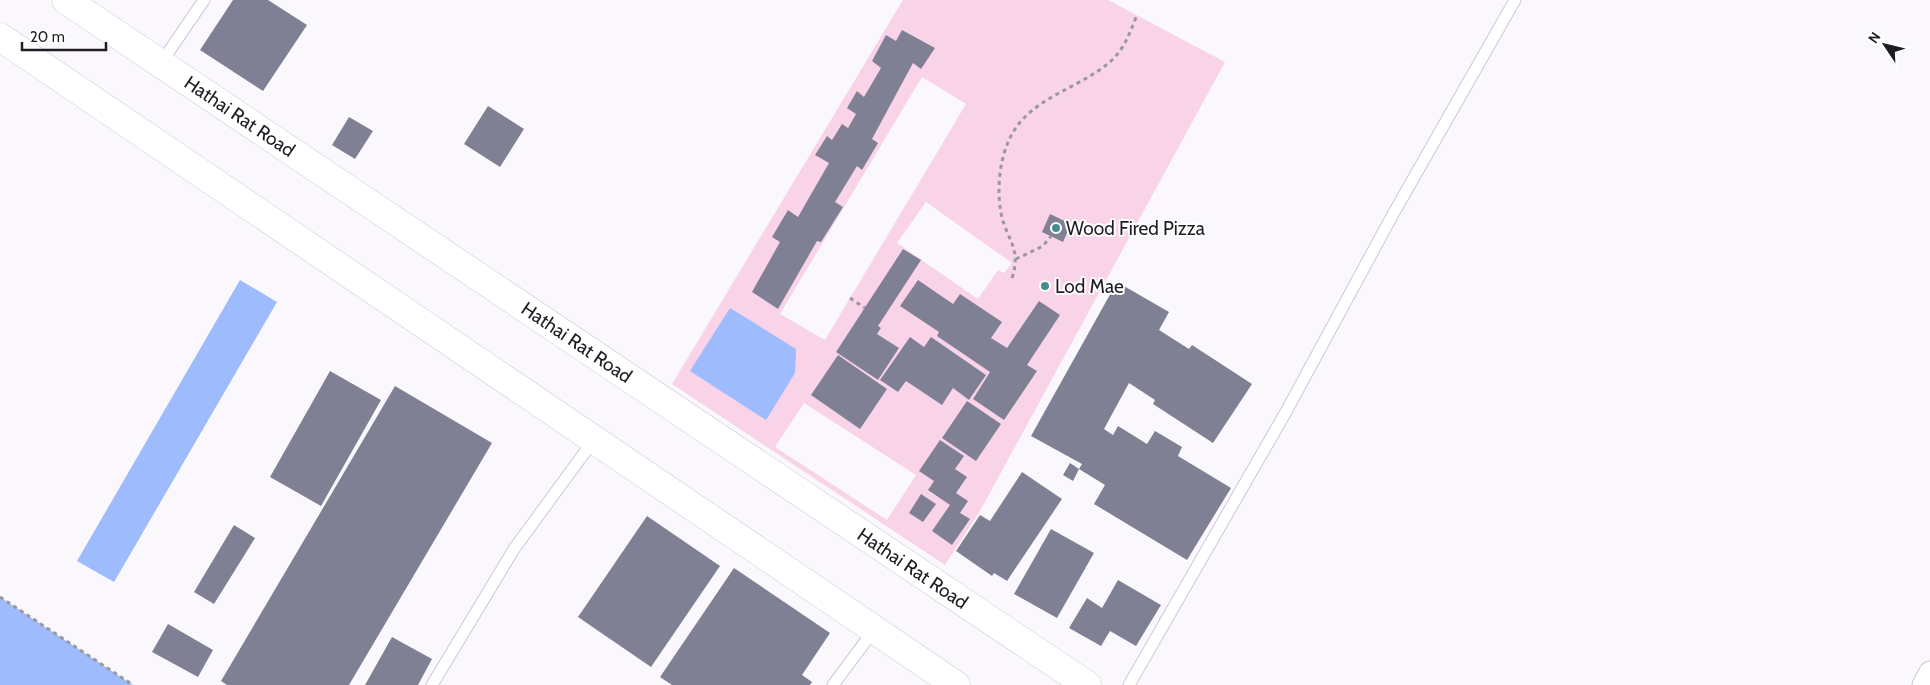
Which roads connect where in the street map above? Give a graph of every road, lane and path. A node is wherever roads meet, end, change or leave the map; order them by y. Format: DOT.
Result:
graph roads {
  1 [pos="66,0"];
  2 [pos="204,0"];
  3 [pos="1515,0"];
  4 [pos="1137,15"];
  5 [pos="0,37"];
  6 [pos="161,63"];
  7 [pos="1051,236"];
  8 [pos="1016,258"];
  9 [pos="1012,278"];
  10 [pos="850,298"];
  11 [pos="865,308"];
  12 [pos="593,441"];
  13 [pos="0,598"];
  14 [pos="874,630"];
  15 [pos="1930,672"];
  16 [pos="133,685"];
  17 [pos="432,685"];
  18 [pos="833,685"];
  19 [pos="956,685"];
  20 [pos="1086,685"];
  21 [pos="1129,685"];
  22 [pos="1923,685"];
  1 -- 6 [label="main road, Hathai Rat Road"];
  2 -- 6 [label="lane"];
  3 -- 21 [label="lane"];
  4 -- 8 [label="path"];
  5 -- 12 [label="main road"];
  6 -- 20 [label="main road, Hathai Rat Road"];
  7 -- 8 [label="path"];
  8 -- 9 [label="path"];
  10 -- 11 [label="path"];
  12 -- 14 [label="main road"];
  12 -- 17 [label="lane"];
  13 -- 16 [label="path"];
  14 -- 18 [label="lane"];
  14 -- 19 [label="main road"];
  15 -- 22 [label="street"];
}
